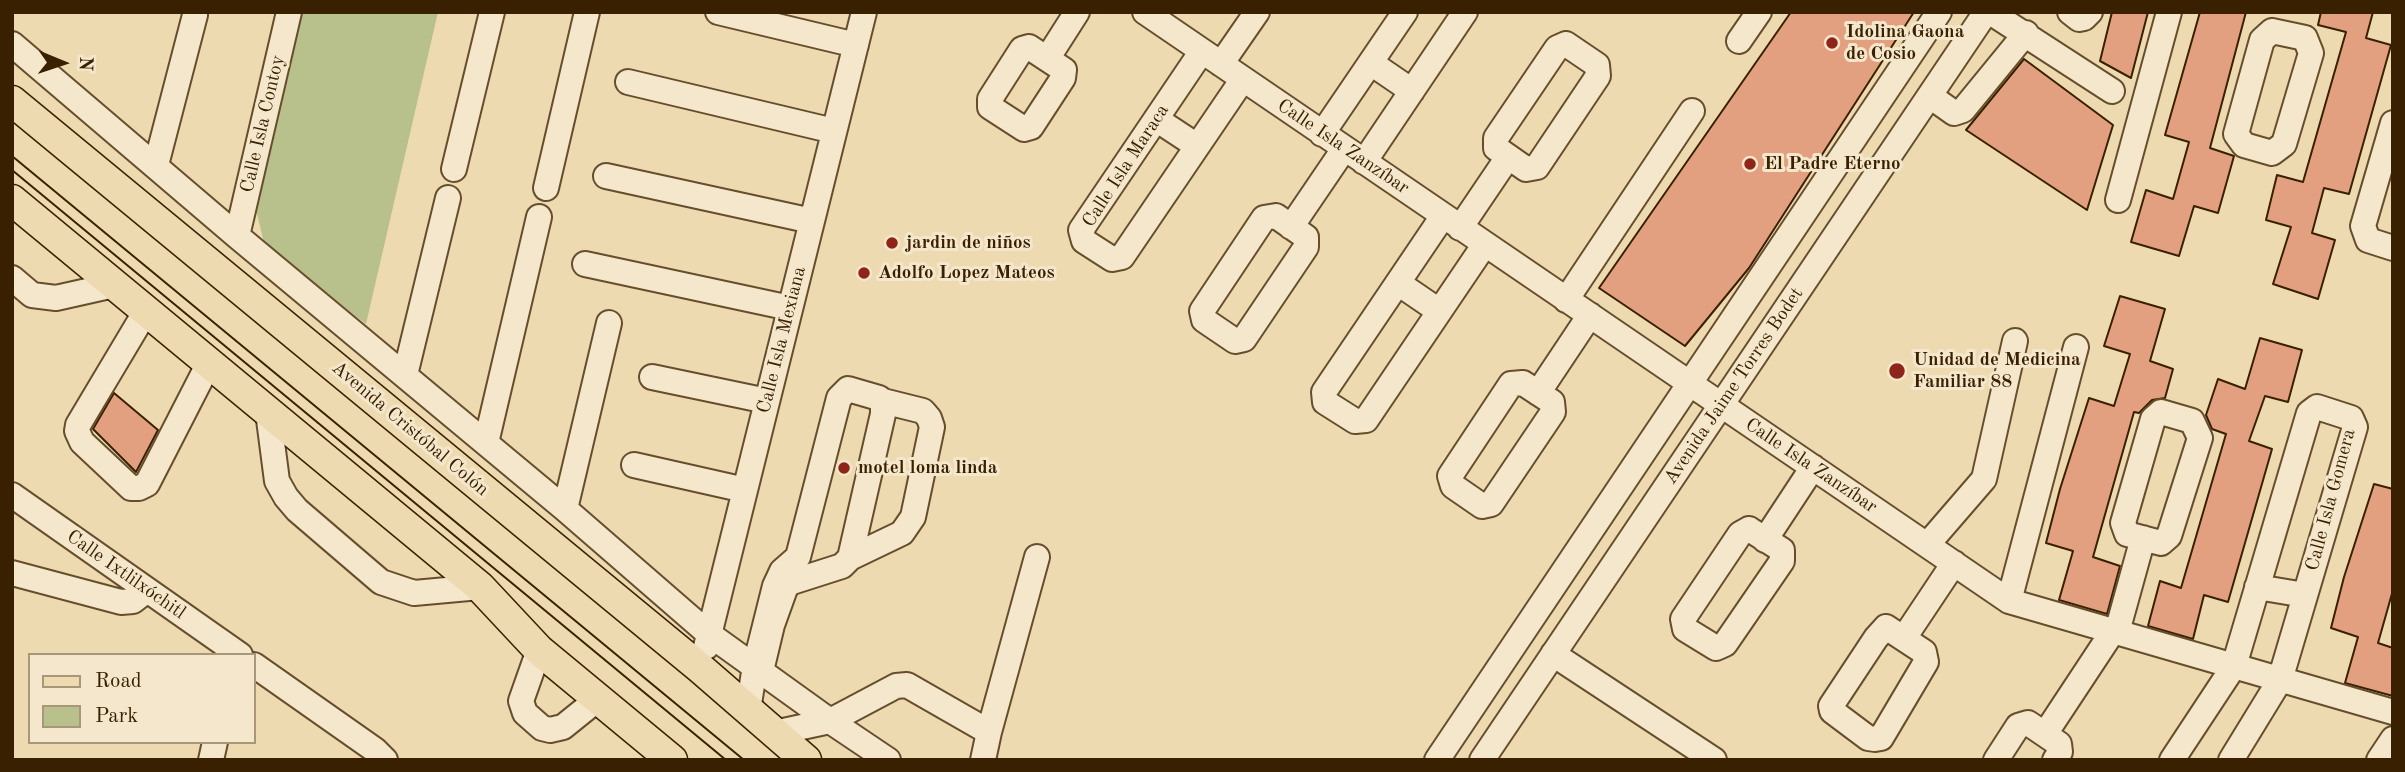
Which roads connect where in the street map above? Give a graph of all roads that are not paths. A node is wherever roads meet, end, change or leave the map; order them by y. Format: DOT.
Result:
graph roads {
  1 [pos="289,12"];
  2 [pos="492,12"];
  3 [pos="587,12"];
  4 [pos="718,12"];
  5 [pos="864,12"];
  6 [pos="1077,12"];
  7 [pos="1144,12"];
  8 [pos="1256,12"];
  9 [pos="1405,12"];
  10 [pos="1465,12"];
  11 [pos="1759,12"];
  12 [pos="1939,12"];
  13 [pos="1988,12"];
  14 [pos="2070,12"];
  15 [pos="2090,12"];
  16 [pos="2169,12"];
  17 [pos="195,15"];
  18 [pos="2294,24"];
  19 [pos="2026,33"];
  20 [pos="1739,41"];
  21 [pos="12,44"];
  22 [pos="856,45"];
  23 [pos="1212,58"];
  24 [pos="1047,59"];
  25 [pos="1371,63"];
  26 [pos="1243,79"];
  27 [pos="628,82"];
  28 [pos="1412,91"];
  29 [pos="2112,91"];
  30 [pos="1930,96"];
  31 [pos="12,101"];
  32 [pos="1692,111"];
  33 [pos="1156,119"];
  34 [pos="2393,123"];
  35 [pos="834,131"];
  36 [pos="1322,134"];
  37 [pos="1197,146"];
  38 [pos="1354,155"];
  39 [pos="1508,157"];
  40 [pos="156,165"];
  41 [pos="454,169"];
  42 [pos="606,176"];
  43 [pos="545,188"];
  44 [pos="447,198"];
  45 [pos="12,200"];
  46 [pos="2118,200"];
  47 [pos="539,217"];
  48 [pos="812,221"];
  49 [pos="1452,222"];
  50 [pos="1291,227"];
  51 [pos="237,236"];
  52 [pos="1485,244"];
  53 [pos="2393,248"];
  54 [pos="585,264"];
  55 [pos="12,278"];
  56 [pos="1398,283"];
  57 [pos="114,285"];
  58 [pos="1566,300"];
  59 [pos="790,309"];
  60 [pos="146,311"];
  61 [pos="1439,311"];
  62 [pos="1590,315"];
  63 [pos="609,323"];
  64 [pos="2015,341"];
  65 [pos="2076,347"];
  66 [pos="209,363"];
  67 [pos="405,375"];
  68 [pos="652,377"];
  69 [pos="1689,383"];
  70 [pos="1538,393"];
  71 [pos="767,401"];
  72 [pos="883,401"];
  73 [pos="1721,405"];
  74 [pos="268,412"];
  75 [pos="486,443"];
  76 [pos="634,465"];
  77 [pos="1813,467"];
  78 [pos="745,490"];
  79 [pos="12,495"];
  80 [pos="565,509"];
  81 [pos="2143,538"];
  82 [pos="1765,540"];
  83 [pos="1927,545"];
  84 [pos="1037,557"];
  85 [pos="850,558"];
  86 [pos="1954,563"];
  87 [pos="12,573"];
  88 [pos="480,587"];
  89 [pos="2257,587"];
  90 [pos="147,590"];
  91 [pos="2305,595"];
  92 [pos="2009,601"];
  93 [pos="2115,632"];
  94 [pos="709,634"];
  95 [pos="1904,638"];
  96 [pos="539,650"];
  97 [pos="236,653"];
  98 [pos="1553,654"];
  99 [pos="2234,666"];
  100 [pos="256,667"];
  101 [pos="700,668"];
  102 [pos="757,672"];
  103 [pos="2280,680"];
  104 [pos="599,698"];
  105 [pos="748,710"];
  106 [pos="2393,712"];
  107 [pos="830,721"];
  108 [pos="989,732"];
  109 [pos="774,733"];
  110 [pos="2045,734"];
  111 [pos="2393,738"];
  112 [pos="2180,757"];
  113 [pos="384,760"];
  114 [pos="673,760"];
  115 [pos="806,760"];
  116 [pos="888,760"];
  117 [pos="982,760"];
  118 [pos="1437,760"];
  119 [pos="1482,760"];
  120 [pos="1714,760"];
  121 [pos="1996,760"];
  122 [pos="2055,760"];
  123 [pos="2231,760"];
  124 [pos="2379,760"];
  1 -- 51 [label="street, Calle Isla Contoy"];
  2 -- 41 [label="street"];
  3 -- 43 [label="street"];
  4 -- 22 [label="street"];
  5 -- 22 [label="street, Calle Isla Mexiana"];
  6 -- 24 [label="street"];
  7 -- 23 [label="street, Calle Isla Zanzíbar"];
  8 -- 23 [label="street, Calle Isla Maraca"];
  9 -- 25 [label="street"];
  10 -- 28 [label="street"];
  11 -- 20 [label="street"];
  12 -- 69 [label="street, Avenida Jaime Torres Bodet"];
  13 -- 19 [label="street"];
  13 -- 30 [label="street, Avenida Jaime Torres Bodet"];
  14 -- 15 [label="street"];
  16 -- 46 [label="street"];
  17 -- 40 [label="street"];
  18 -- 18 [label="street"];
  19 -- 29 [label="street"];
  19 -- 30 [label="street"];
  21 -- 40 [label="street"];
  22 -- 35 [label="street, Calle Isla Mexiana"];
  23 -- 26 [label="street, Calle Isla Zanzíbar"];
  23 -- 33 [label="street, Calle Isla Maraca"];
  25 -- 28 [label="street"];
  25 -- 36 [label="street"];
  26 -- 36 [label="street, Calle Isla Zanzíbar"];
  26 -- 37 [label="street, Calle Isla Maraca"];
  27 -- 35 [label="street"];
  28 -- 38 [label="street"];
  30 -- 73 [label="street, Avenida Jaime Torres Bodet"];
  31 -- 101 [label="main road, Avenida Cristóbal Colón"];
  32 -- 58 [label="street"];
  33 -- 37 [label="street"];
  33 -- 37 [label="street, Calle Isla Maraca"];
  34 -- 53 [label="street"];
  35 -- 48 [label="street, Calle Isla Mexiana"];
  36 -- 38 [label="street, Calle Isla Zanzíbar"];
  38 -- 49 [label="street, Calle Isla Zanzíbar"];
  38 -- 50 [label="street"];
  39 -- 39 [label="street"];
  39 -- 49 [label="street"];
  40 -- 51 [label="street"];
  42 -- 48 [label="street"];
  44 -- 67 [label="street"];
  45 -- 57 [label="main road"];
  47 -- 75 [label="street"];
  48 -- 59 [label="street, Calle Isla Mexiana"];
  49 -- 52 [label="street, Calle Isla Zanzíbar"];
  49 -- 56 [label="street"];
  50 -- 50 [label="street"];
  51 -- 67 [label="street"];
  52 -- 58 [label="street, Calle Isla Zanzíbar"];
  52 -- 61 [label="street"];
  54 -- 59 [label="street"];
  55 -- 57 [label="street"];
  56 -- 61 [label="street"];
  56 -- 61 [label="street"];
  57 -- 60 [label="main road"];
  58 -- 62 [label="street, Calle Isla Zanzíbar"];
  59 -- 71 [label="street, Calle Isla Mexiana"];
  60 -- 66 [label="main road"];
  60 -- 66 [label="street"];
  62 -- 69 [label="street, Calle Isla Zanzíbar"];
  62 -- 70 [label="street"];
  63 -- 80 [label="street"];
  64 -- 83 [label="street"];
  65 -- 92 [label="street"];
  66 -- 74 [label="main road"];
  67 -- 75 [label="street"];
  68 -- 71 [label="street"];
  69 -- 73 [label="street, Calle Isla Zanzíbar"];
  69 -- 118 [label="street, Avenida Jaime Torres Bodet"];
  70 -- 70 [label="street"];
  71 -- 78 [label="street, Calle Isla Mexiana"];
  72 -- 85 [label="street"];
  72 -- 85 [label="street"];
  72 -- 102 [label="street"];
  73 -- 77 [label="street, Calle Isla Zanzíbar"];
  73 -- 98 [label="street, Avenida Jaime Torres Bodet"];
  74 -- 88 [label="main road"];
  74 -- 88 [label="street"];
  75 -- 80 [label="street"];
  76 -- 78 [label="street"];
  77 -- 82 [label="street"];
  77 -- 83 [label="street, Calle Isla Zanzíbar"];
  78 -- 94 [label="street, Calle Isla Mexiana"];
  79 -- 90 [label="street, Calle Ixtlilxóchitl"];
  80 -- 94 [label="street"];
  81 -- 81 [label="street"];
  81 -- 93 [label="street"];
  82 -- 82 [label="street"];
  83 -- 86 [label="street, Calle Isla Zanzíbar"];
  84 -- 108 [label="street"];
  85 -- 102 [label="street"];
  86 -- 92 [label="street, Calle Isla Zanzíbar"];
  86 -- 95 [label="street"];
  87 -- 90 [label="street"];
  88 -- 96 [label="main road"];
  89 -- 91 [label="street"];
  89 -- 91 [label="street, Calle Isla Gomera"];
  89 -- 99 [label="street, Calle Isla Gomera"];
  90 -- 97 [label="street, Calle Ixtlilxóchitl"];
  91 -- 103 [label="street, Calle Isla Gomera"];
  92 -- 93 [label="street, Calle Isla Zanzíbar"];
  93 -- 99 [label="street, Calle Isla Zanzíbar"];
  93 -- 110 [label="street"];
  94 -- 101 [label="street, Calle Isla Mexiana"];
  94 -- 102 [label="street"];
  96 -- 104 [label="main road"];
  96 -- 104 [label="street"];
  98 -- 119 [label="street, Avenida Jaime Torres Bodet"];
  98 -- 120 [label="street"];
  99 -- 103 [label="street, Calle Isla Zanzíbar"];
  99 -- 112 [label="street, Calle Isla Gomera"];
  100 -- 113 [label="street, Calle Ixtlilxóchitl"];
  101 -- 105 [label="main road, Avenida Cristóbal Colón"];
  102 -- 105 [label="street"];
  102 -- 107 [label="street"];
  103 -- 106 [label="street, Calle Isla Zanzíbar"];
  103 -- 123 [label="street, Calle Isla Gomera"];
  104 -- 114 [label="main road"];
  105 -- 109 [label="main road, Avenida Cristóbal Colón"];
  107 -- 108 [label="street"];
  107 -- 109 [label="street"];
  107 -- 116 [label="street"];
  108 -- 117 [label="street"];
  109 -- 115 [label="main road, Avenida Cristóbal Colón"];
  110 -- 121 [label="street"];
  110 -- 122 [label="street"];
  111 -- 124 [label="street"];
}
